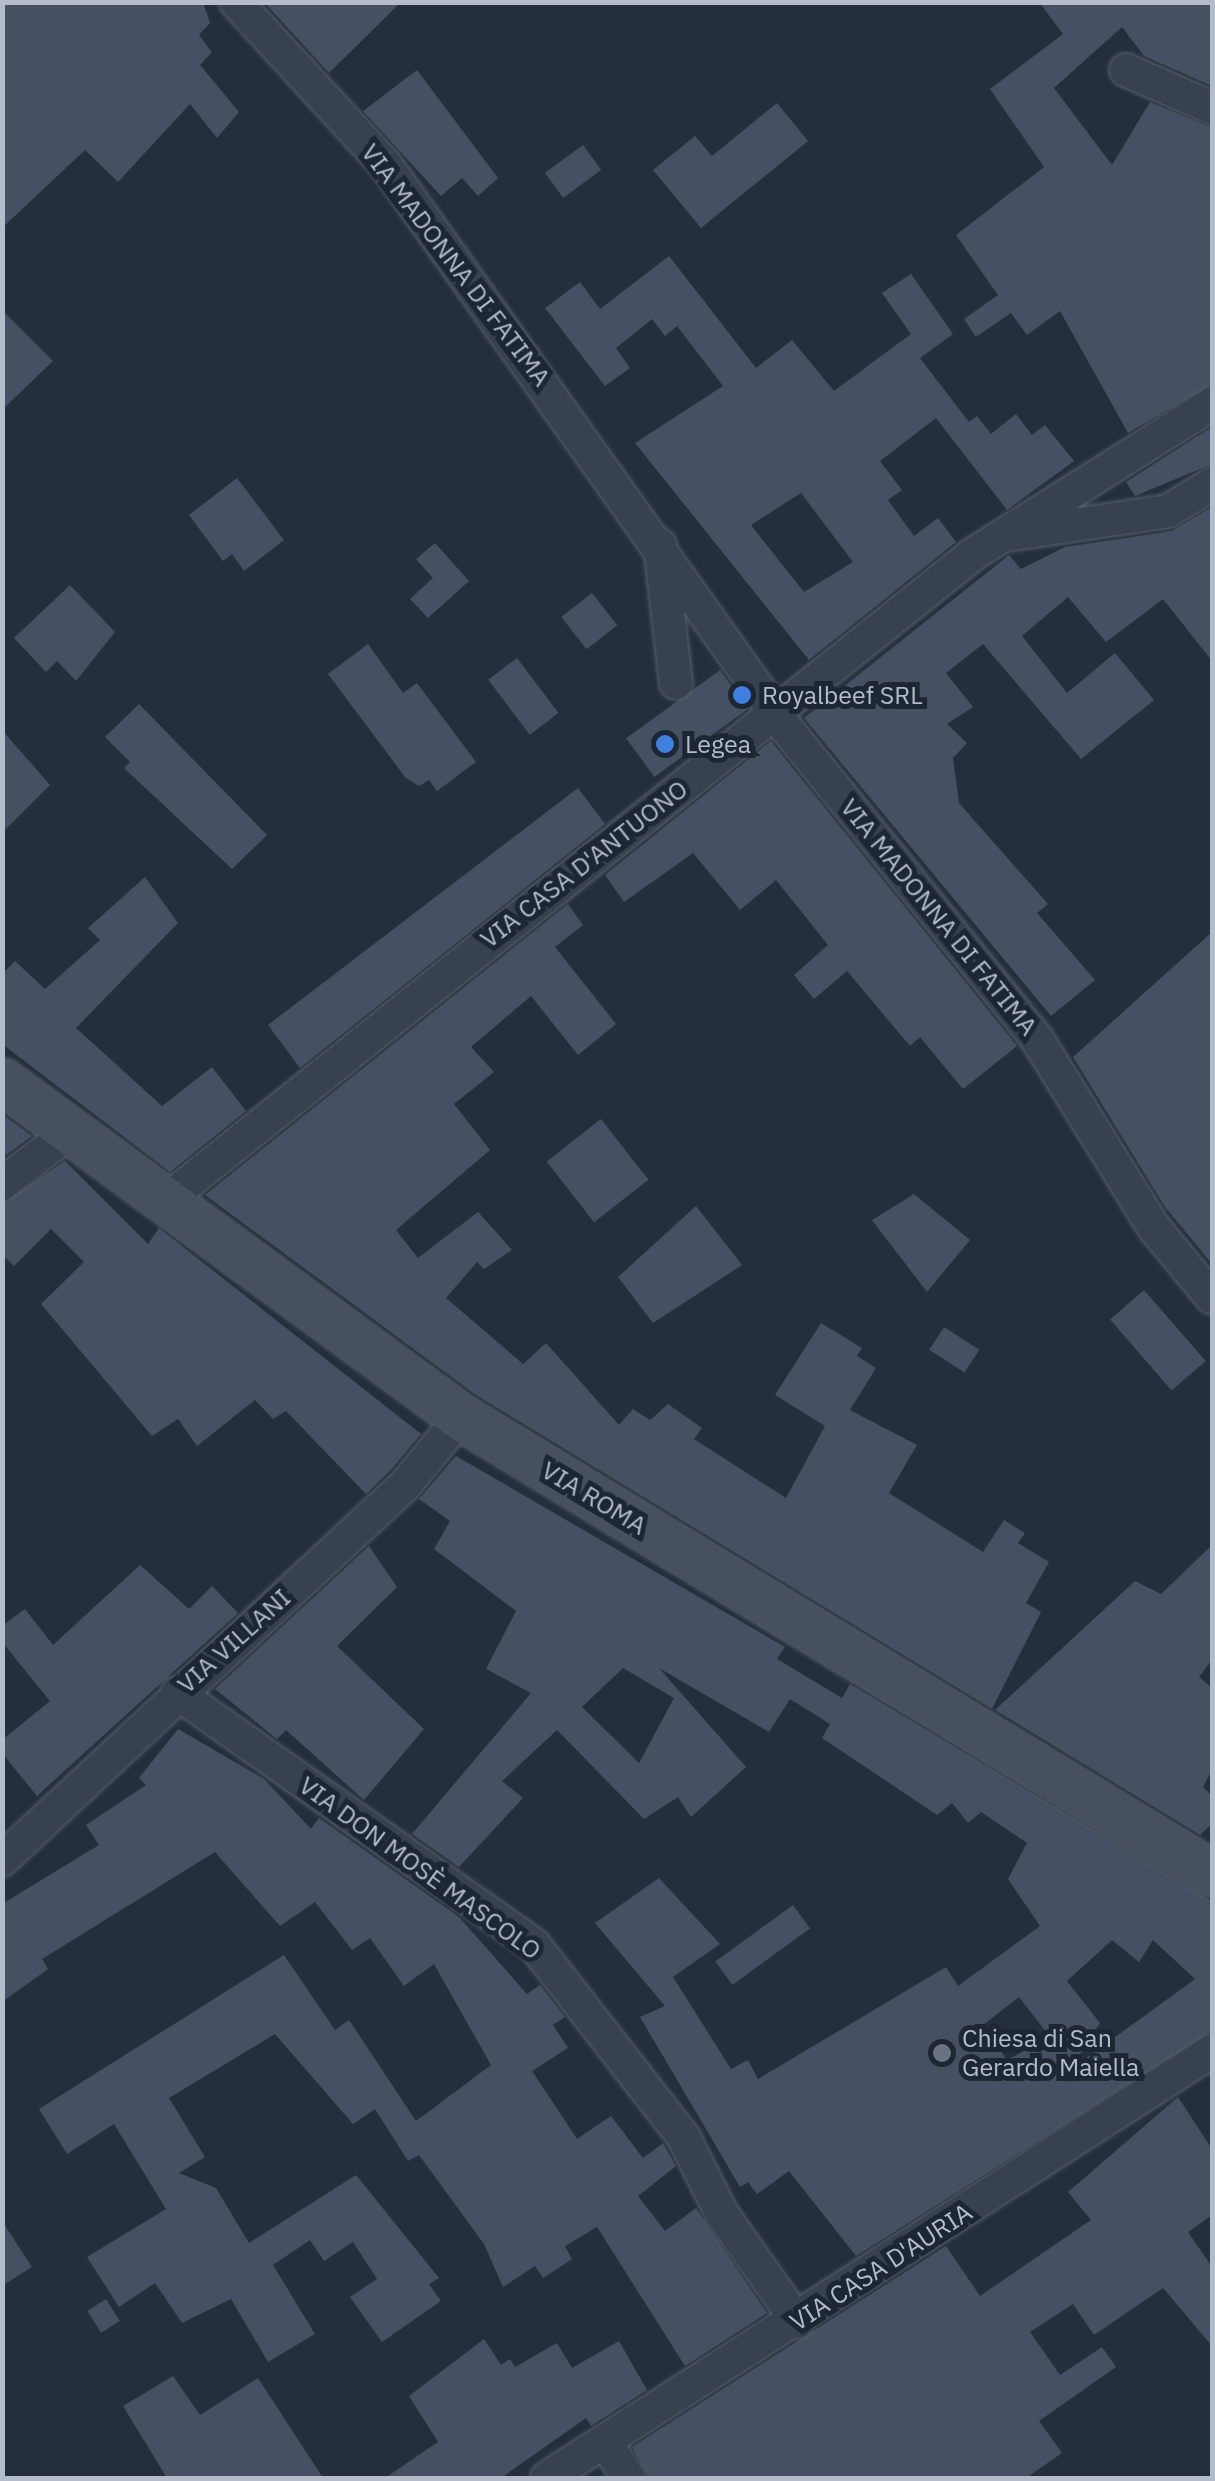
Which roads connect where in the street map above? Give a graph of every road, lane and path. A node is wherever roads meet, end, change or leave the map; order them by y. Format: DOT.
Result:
graph roads {
  1 [pos="236,2"];
  2 [pos="1126,70"];
  3 [pos="1212,108"];
  4 [pos="1212,404"];
  5 [pos="1212,484"];
  6 [pos="1009,534"];
  7 [pos="660,540"];
  8 [pos="676,683"];
  9 [pos="779,710"];
  10 [pos="2,1081"];
  11 [pos="69,1132"];
  12 [pos="2,1184"];
  13 [pos="162,1203"];
  14 [pos="1212,1298"];
  15 [pos="461,1418"];
  16 [pos="177,1693"];
  17 [pos="1206,1857"];
  18 [pos="2,1860"];
  19 [pos="1212,2051"];
  20 [pos="798,2322"];
  21 [pos="605,2442"];
  22 [pos="547,2478"];
  23 [pos="629,2478"];
  1 -- 7 [label="street, VIA MADONNA DI FATIMA"];
  2 -- 3 [label="street"];
  4 -- 6 [label="street, VIA CASA D'ANTUONO"];
  5 -- 6 [label="street"];
  6 -- 9 [label="street, VIA CASA D'ANTUONO"];
  7 -- 8 [label="street, VIA MADONNA DI FATIMA"];
  7 -- 9 [label="street, VIA MADONNA DI FATIMA"];
  9 -- 13 [label="street, VIA CASA D'ANTUONO"];
  9 -- 14 [label="street, VIA MADONNA DI FATIMA"];
  10 -- 11 [label="main road, VIA ROMA"];
  11 -- 12 [label="street"];
  11 -- 13 [label="main road, VIA ROMA"];
  13 -- 15 [label="main road, VIA ROMA"];
  15 -- 16 [label="street, VIA VILLANI"];
  15 -- 17 [label="main road, VIA ROMA"];
  16 -- 18 [label="street, VIA VILLANI"];
  16 -- 20 [label="street, VIA DON MOSÈ MASCOLO"];
  19 -- 20 [label="street, VIA CASA D'AURIA"];
  20 -- 21 [label="street, VIA CASA D'AURIA"];
  21 -- 22 [label="street, VIA CASA D'AURIA"];
  21 -- 23 [label="street"];
}
